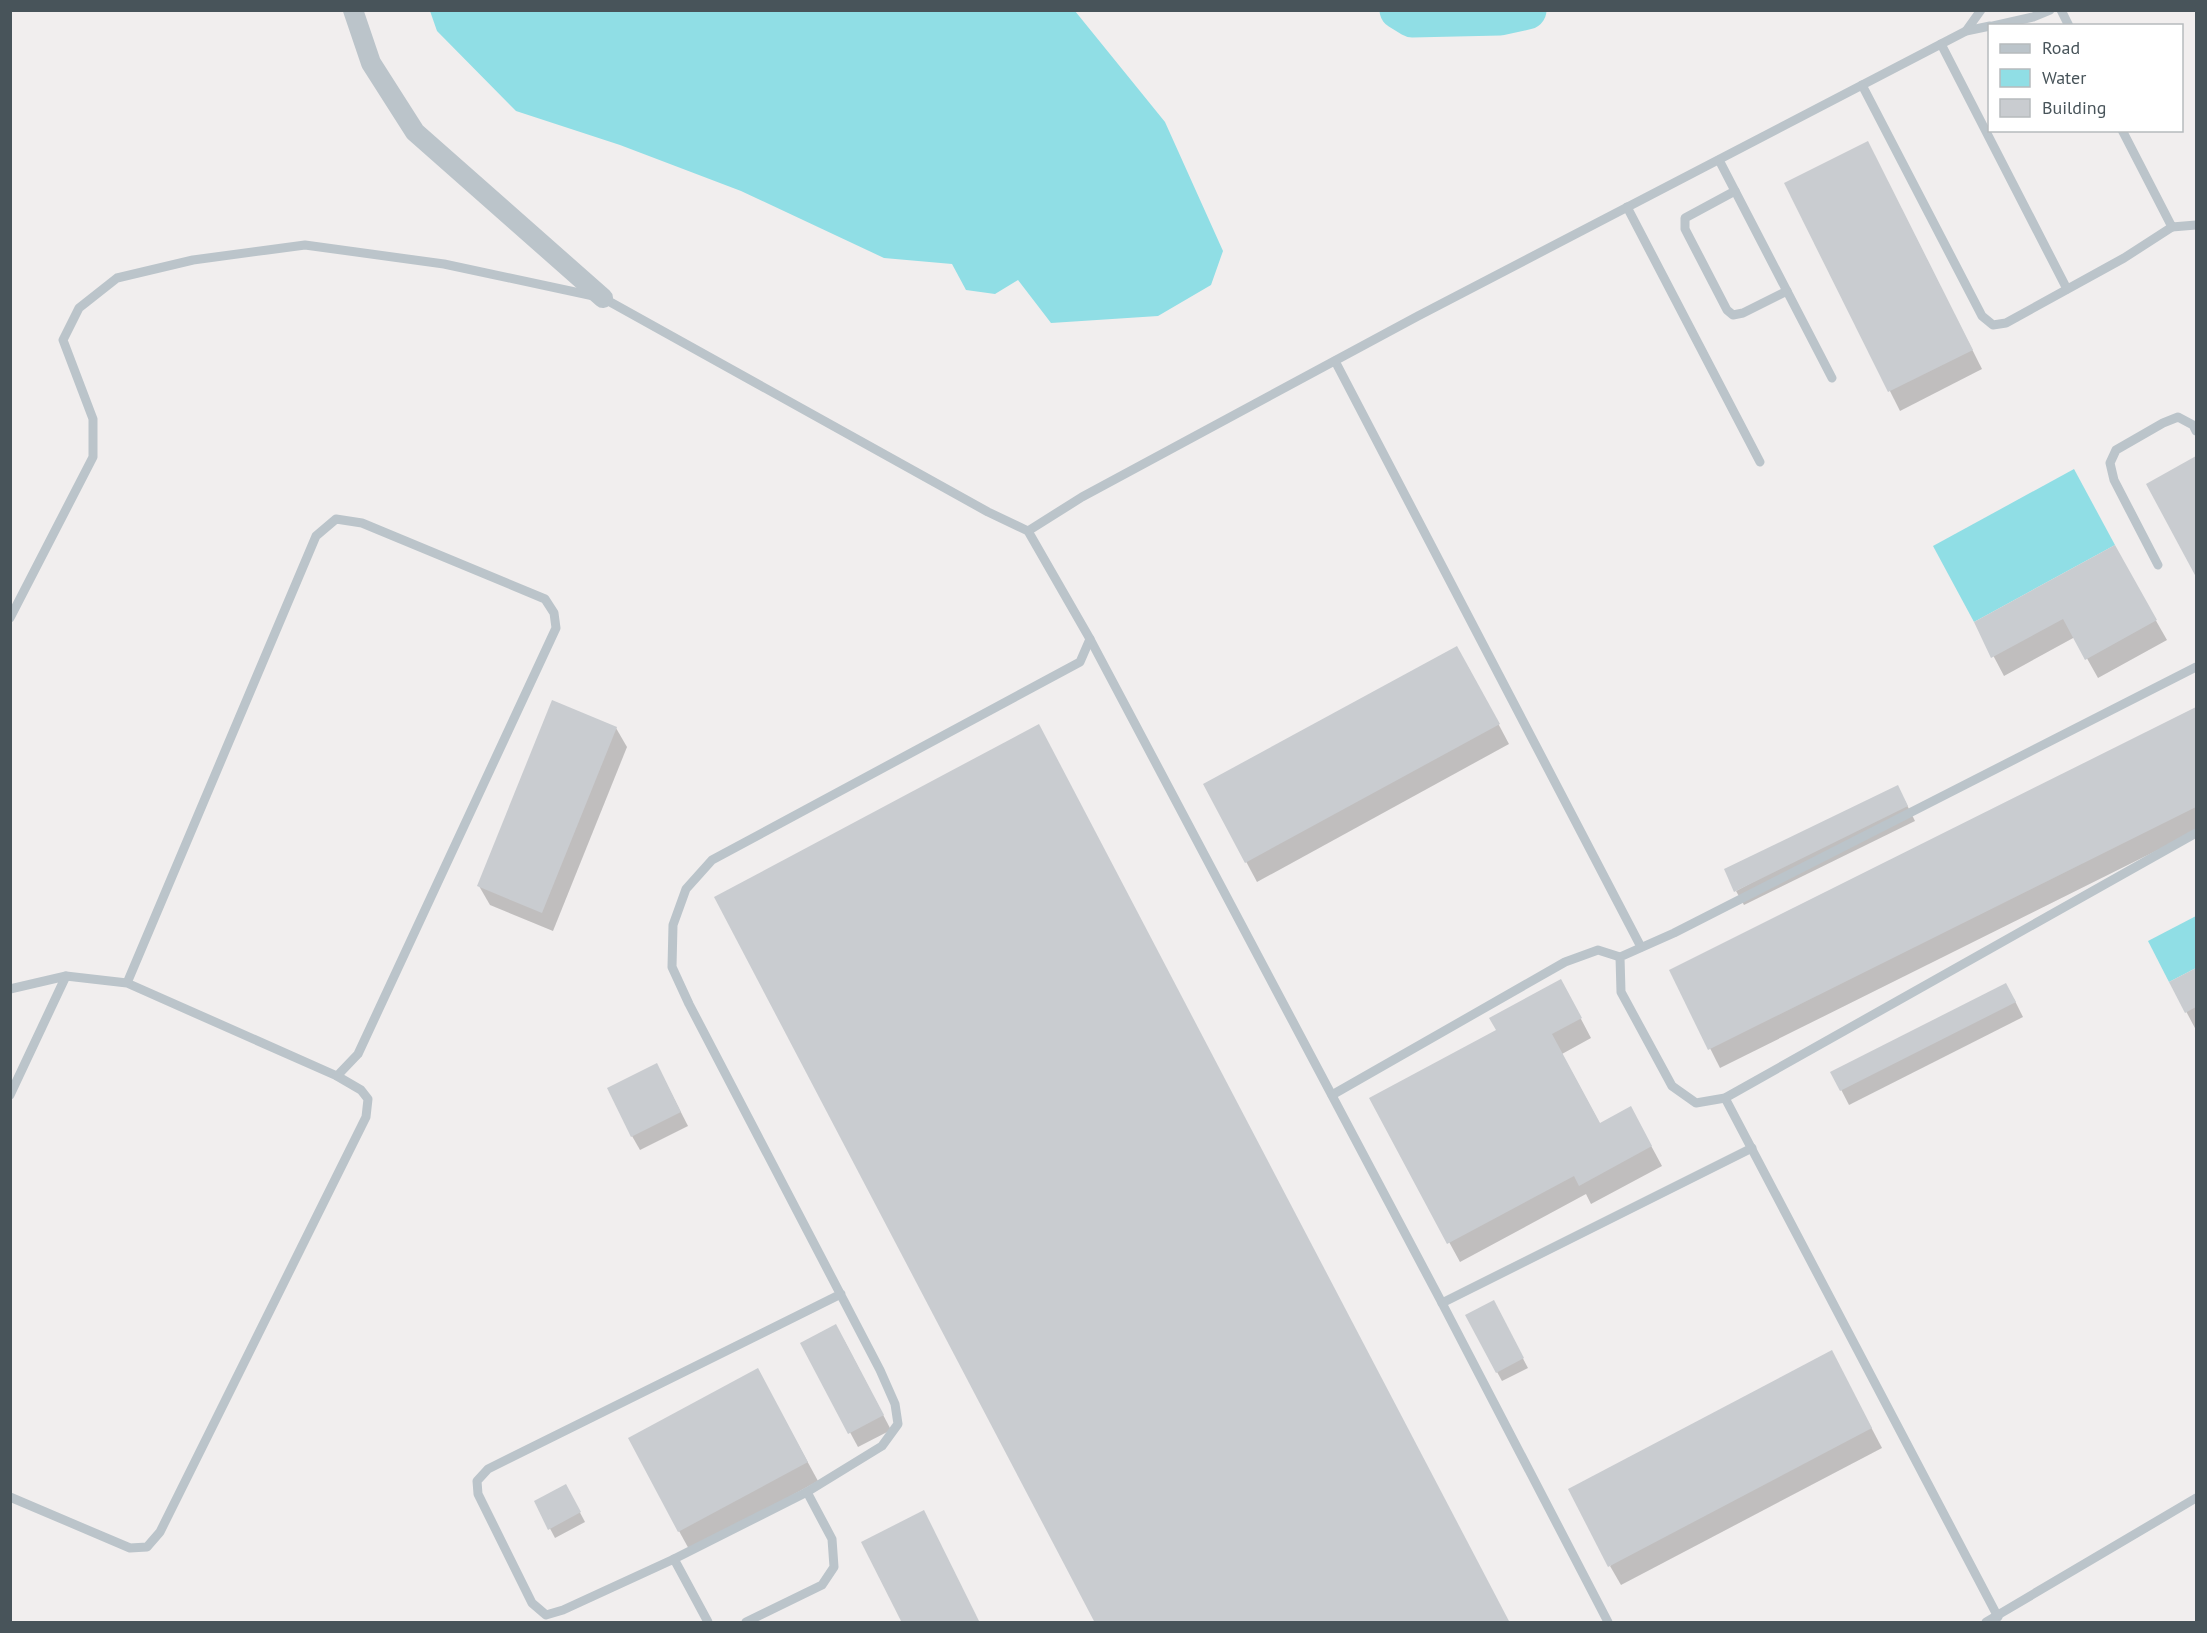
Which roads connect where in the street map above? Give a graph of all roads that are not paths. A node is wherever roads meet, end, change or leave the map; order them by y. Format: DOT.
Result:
graph roads {
  1 [pos="353,10"];
  2 [pos="1981,10"];
  3 [pos="2050,10"];
  4 [pos="2061,10"];
  5 [pos="2000,24"];
  6 [pos="2068,24"];
  7 [pos="1988,27"];
  8 [pos="1966,31"];
  9 [pos="1941,44"];
  10 [pos="1862,85"];
  11 [pos="2123,132"];
  12 [pos="1719,160"];
  13 [pos="1735,191"];
  14 [pos="1627,207"];
  15 [pos="2196,225"];
  16 [pos="2172,227"];
  17 [pos="2067,289"];
  18 [pos="1787,291"];
  19 [pos="603,298"];
  20 [pos="1335,361"];
  21 [pos="1832,378"];
  22 [pos="2196,431"];
  23 [pos="1760,462"];
  24 [pos="1028,531"];
  25 [pos="2158,565"];
  26 [pos="10,618"];
  27 [pos="1090,639"];
  28 [pos="2196,667"];
  29 [pos="2196,833"];
  30 [pos="1641,947"];
  31 [pos="1620,957"];
  32 [pos="66,976"];
  33 [pos="127,983"];
  34 [pos="10,989"];
  35 [pos="337,1076"];
  36 [pos="10,1095"];
  37 [pos="1332,1095"];
  38 [pos="1725,1098"];
  39 [pos="1752,1148"];
  40 [pos="841,1294"];
  41 [pos="1442,1303"];
  42 [pos="807,1492"];
  43 [pos="10,1497"];
  44 [pos="2196,1498"];
  45 [pos="674,1559"];
  46 [pos="1998,1617"];
  47 [pos="708,1623"];
  48 [pos="746,1623"];
  49 [pos="1608,1623"];
  50 [pos="1986,1623"];
  1 -- 19 [label="street"];
  2 -- 8 [label="lane"];
  3 -- 5 [label="lane"];
  4 -- 6 [label="lane"];
  7 -- 8 [label="lane"];
  8 -- 9 [label="lane"];
  9 -- 10 [label="lane"];
  9 -- 17 [label="lane"];
  10 -- 12 [label="lane"];
  10 -- 17 [label="lane"];
  11 -- 16 [label="lane"];
  12 -- 13 [label="lane"];
  12 -- 14 [label="lane"];
  13 -- 18 [label="lane"];
  13 -- 18 [label="lane"];
  14 -- 20 [label="lane"];
  14 -- 23 [label="lane"];
  15 -- 16 [label="lane"];
  16 -- 17 [label="lane"];
  18 -- 21 [label="lane"];
  19 -- 24 [label="lane"];
  19 -- 26 [label="lane"];
  20 -- 24 [label="lane"];
  20 -- 30 [label="lane"];
  22 -- 25 [label="lane"];
  24 -- 27 [label="lane"];
  27 -- 37 [label="lane"];
  27 -- 40 [label="lane"];
  28 -- 30 [label="lane"];
  29 -- 38 [label="lane"];
  30 -- 31 [label="lane"];
  31 -- 37 [label="lane"];
  31 -- 38 [label="lane"];
  32 -- 33 [label="lane"];
  32 -- 34 [label="lane"];
  32 -- 36 [label="lane"];
  33 -- 35 [label="lane"];
  33 -- 35 [label="lane"];
  35 -- 43 [label="lane"];
  37 -- 41 [label="lane"];
  38 -- 39 [label="lane"];
  39 -- 41 [label="lane"];
  39 -- 46 [label="lane"];
  40 -- 42 [label="lane"];
  40 -- 45 [label="lane"];
  41 -- 49 [label="lane"];
  42 -- 45 [label="lane"];
  42 -- 48 [label="lane"];
  44 -- 46 [label="lane"];
  45 -- 47 [label="lane"];
  46 -- 50 [label="lane"];
}
